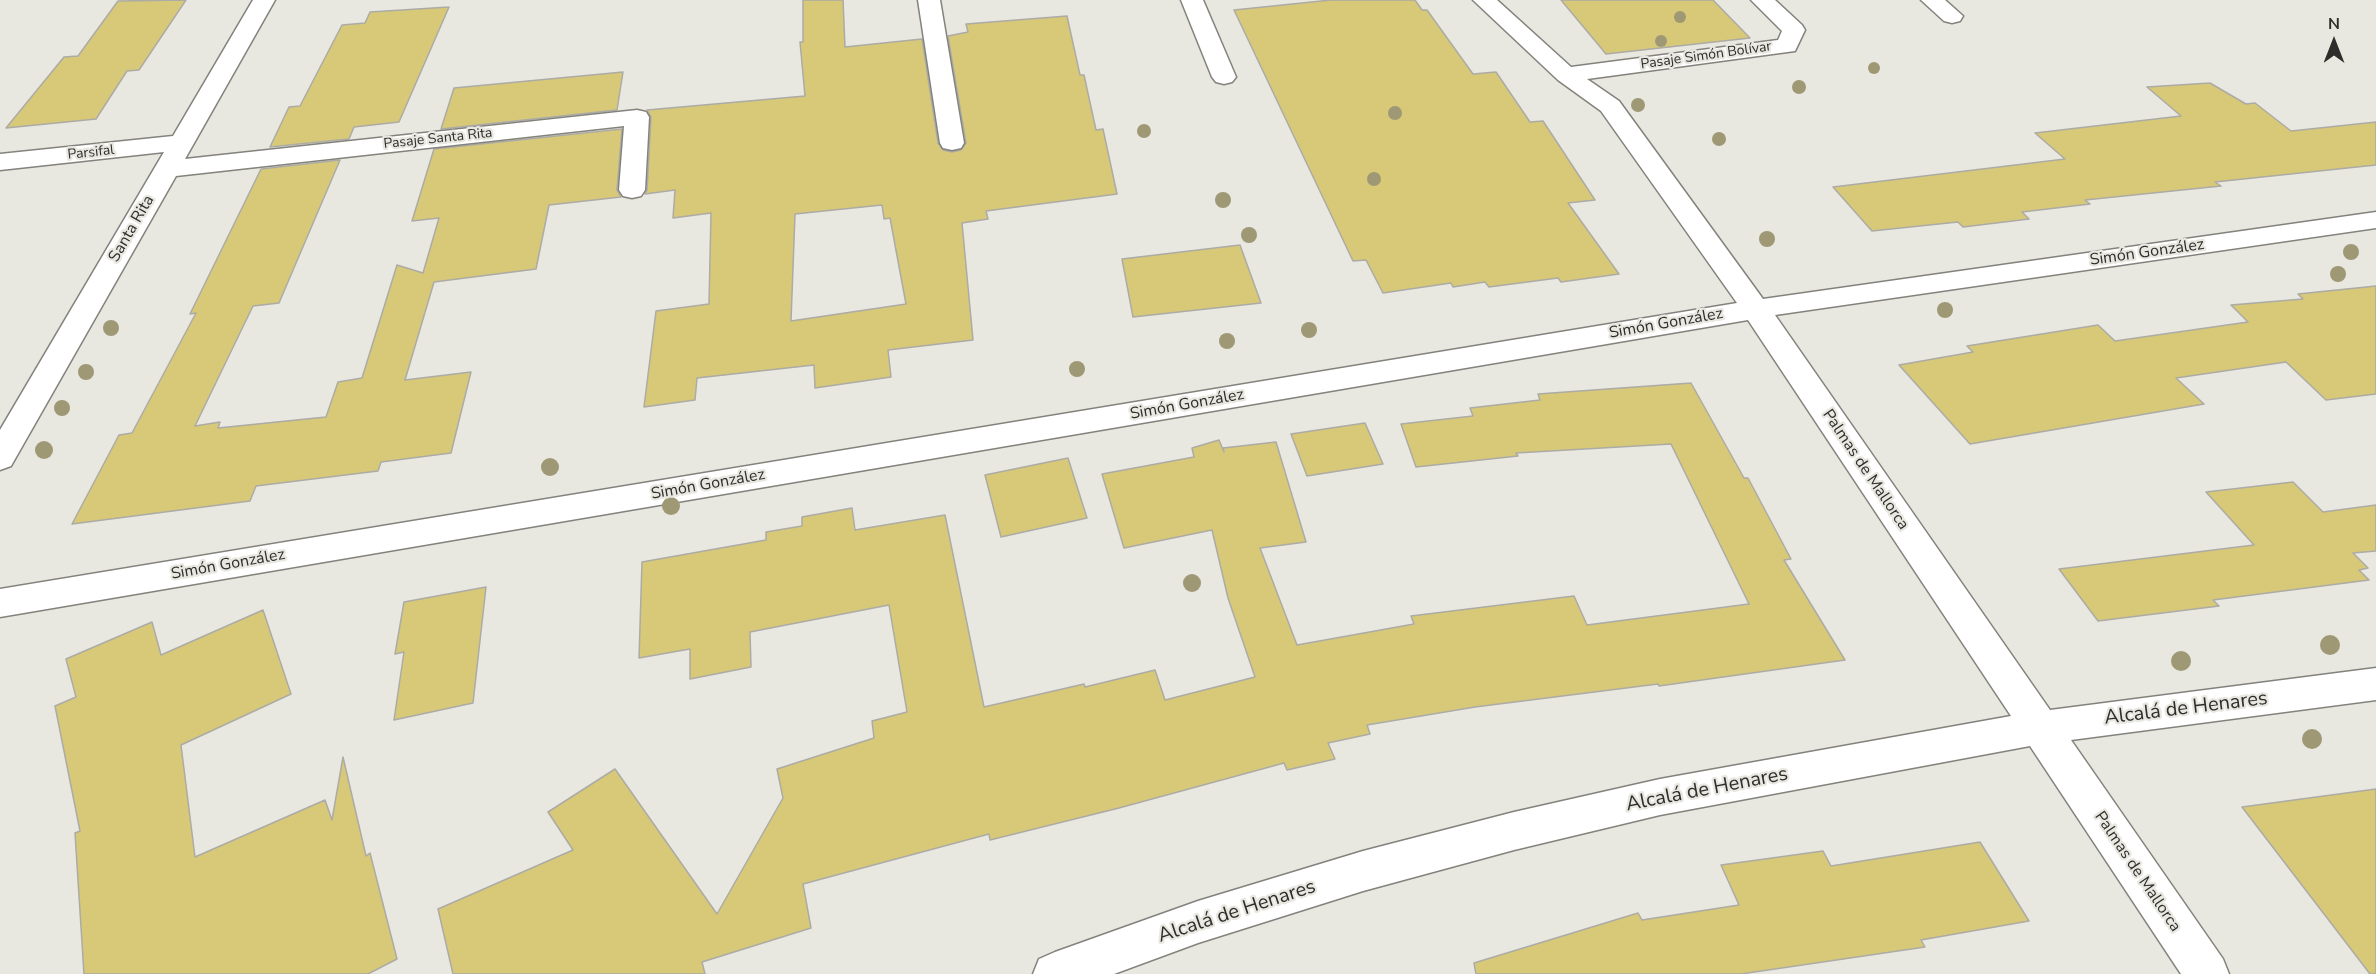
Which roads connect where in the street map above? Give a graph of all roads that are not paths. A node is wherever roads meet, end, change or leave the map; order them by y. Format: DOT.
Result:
graph roads {
  1 [pos="264,0"];
  2 [pos="929,0"];
  3 [pos="1192,0"];
  4 [pos="1484,0"];
  5 [pos="1762,0"];
  6 [pos="1932,0"];
  7 [pos="1952,16"];
  8 [pos="1566,75"];
  9 [pos="1224,77"];
  10 [pos="182,143"];
  11 [pos="952,143"];
  12 [pos="0,162"];
  13 [pos="167,169"];
  14 [pos="632,190"];
  15 [pos="2376,220"];
  16 [pos="1756,309"];
  17 [pos="0,458"];
  18 [pos="0,603"];
  19 [pos="2376,684"];
  20 [pos="2038,728"];
  21 [pos="1055,974"];
  22 [pos="2207,974"];
  1 -- 10 [label="street, Santa Rita"];
  2 -- 11 [label="street"];
  3 -- 9 [label="street"];
  4 -- 8 [label="street, Palmas de Mallorca"];
  5 -- 8 [label="street, Pasaje Simón Bolívar"];
  6 -- 7 [label="street"];
  8 -- 16 [label="street, Palmas de Mallorca"];
  10 -- 12 [label="street, Parsifal"];
  10 -- 13 [label="street, Santa Rita"];
  13 -- 14 [label="street, Pasaje Santa Rita"];
  13 -- 17 [label="street, Santa Rita"];
  15 -- 16 [label="street, Simón González"];
  16 -- 18 [label="street, Simón González"];
  16 -- 20 [label="street, Palmas de Mallorca"];
  19 -- 20 [label="street, Alcalá de Henares"];
  20 -- 21 [label="street, Alcalá de Henares"];
  20 -- 22 [label="street, Palmas de Mallorca"];
}
